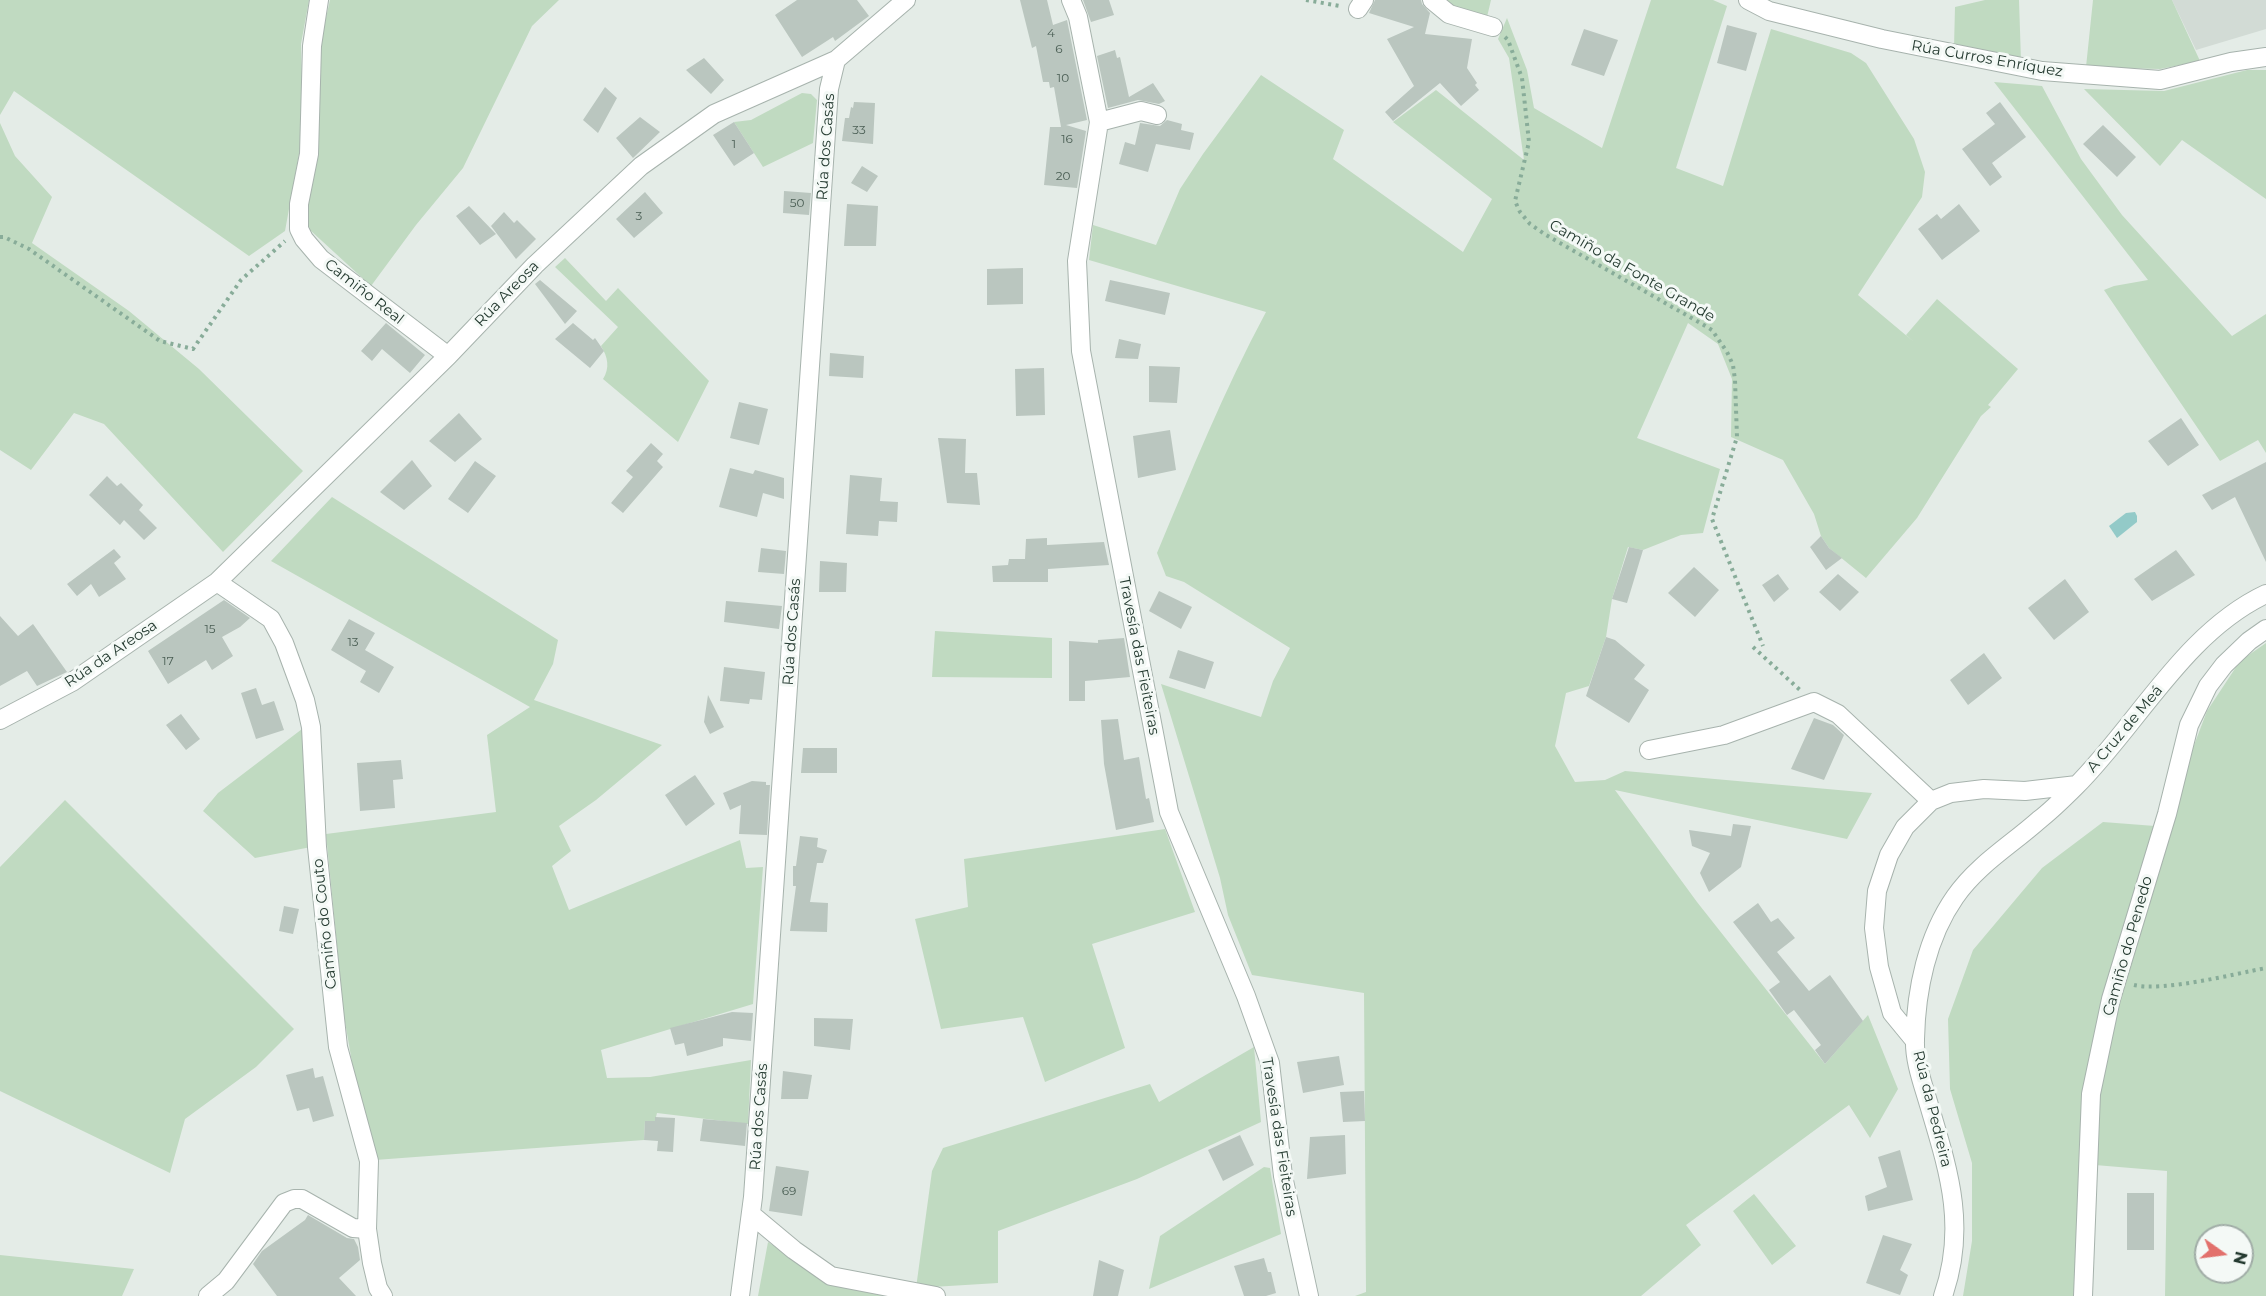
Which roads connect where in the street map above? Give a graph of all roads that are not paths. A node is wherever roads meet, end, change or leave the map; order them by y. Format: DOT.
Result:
graph roads {
  1 [pos="319,0"];
  2 [pos="906,0"];
  3 [pos="1071,0"];
  4 [pos="1432,0"];
  5 [pos="1748,0"];
  6 [pos="1493,27"];
  7 [pos="2266,57"];
  8 [pos="836,60"];
  9 [pos="1157,115"];
  10 [pos="1099,122"];
  11 [pos="448,356"];
  12 [pos="217,582"];
  13 [pos="2266,594"];
  14 [pos="2266,629"];
  15 [pos="0,720"];
  16 [pos="1649,750"];
  17 [pos="2077,785"];
  18 [pos="1931,801"];
  19 [pos="1983,866"];
  20 [pos="1914,1041"];
  21 [pos="752,1215"];
  22 [pos="368,1229"];
  23 [pos="208,1296"];
  24 [pos="383,1296"];
  25 [pos="740,1296"];
  26 [pos="936,1296"];
  27 [pos="1309,1296"];
  28 [pos="1943,1296"];
  29 [pos="2083,1296"];
  1 -- 11 [label="street, Camiño Real"];
  2 -- 8 [label="street"];
  3 -- 10 [label="street, Travesía das Fieiteiras"];
  4 -- 6 [label="street"];
  5 -- 7 [label="street, Rúa Curros Enríquez"];
  8 -- 11 [label="street, Rúa Areosa"];
  8 -- 21 [label="street, Rúa dos Casás"];
  9 -- 10 [label="street"];
  10 -- 27 [label="street, Travesía das Fieiteiras"];
  11 -- 12 [label="street, Rúa Areosa"];
  12 -- 15 [label="street, Rúa da Areosa"];
  12 -- 22 [label="street, Camiño do Couto"];
  13 -- 17 [label="street, A Cruz de Meá"];
  14 -- 29 [label="street, Camiño do Penedo"];
  16 -- 18 [label="street"];
  17 -- 18 [label="street"];
  17 -- 19 [label="street, A Cruz de Meá"];
  18 -- 20 [label="street"];
  19 -- 20 [label="street, Rúa da Pedreira"];
  20 -- 28 [label="street, Rúa da Pedreira"];
  21 -- 25 [label="street, Rúa dos Casás"];
  21 -- 26 [label="street"];
  22 -- 23 [label="street"];
  22 -- 24 [label="street, Camiño do Couto"];
}
